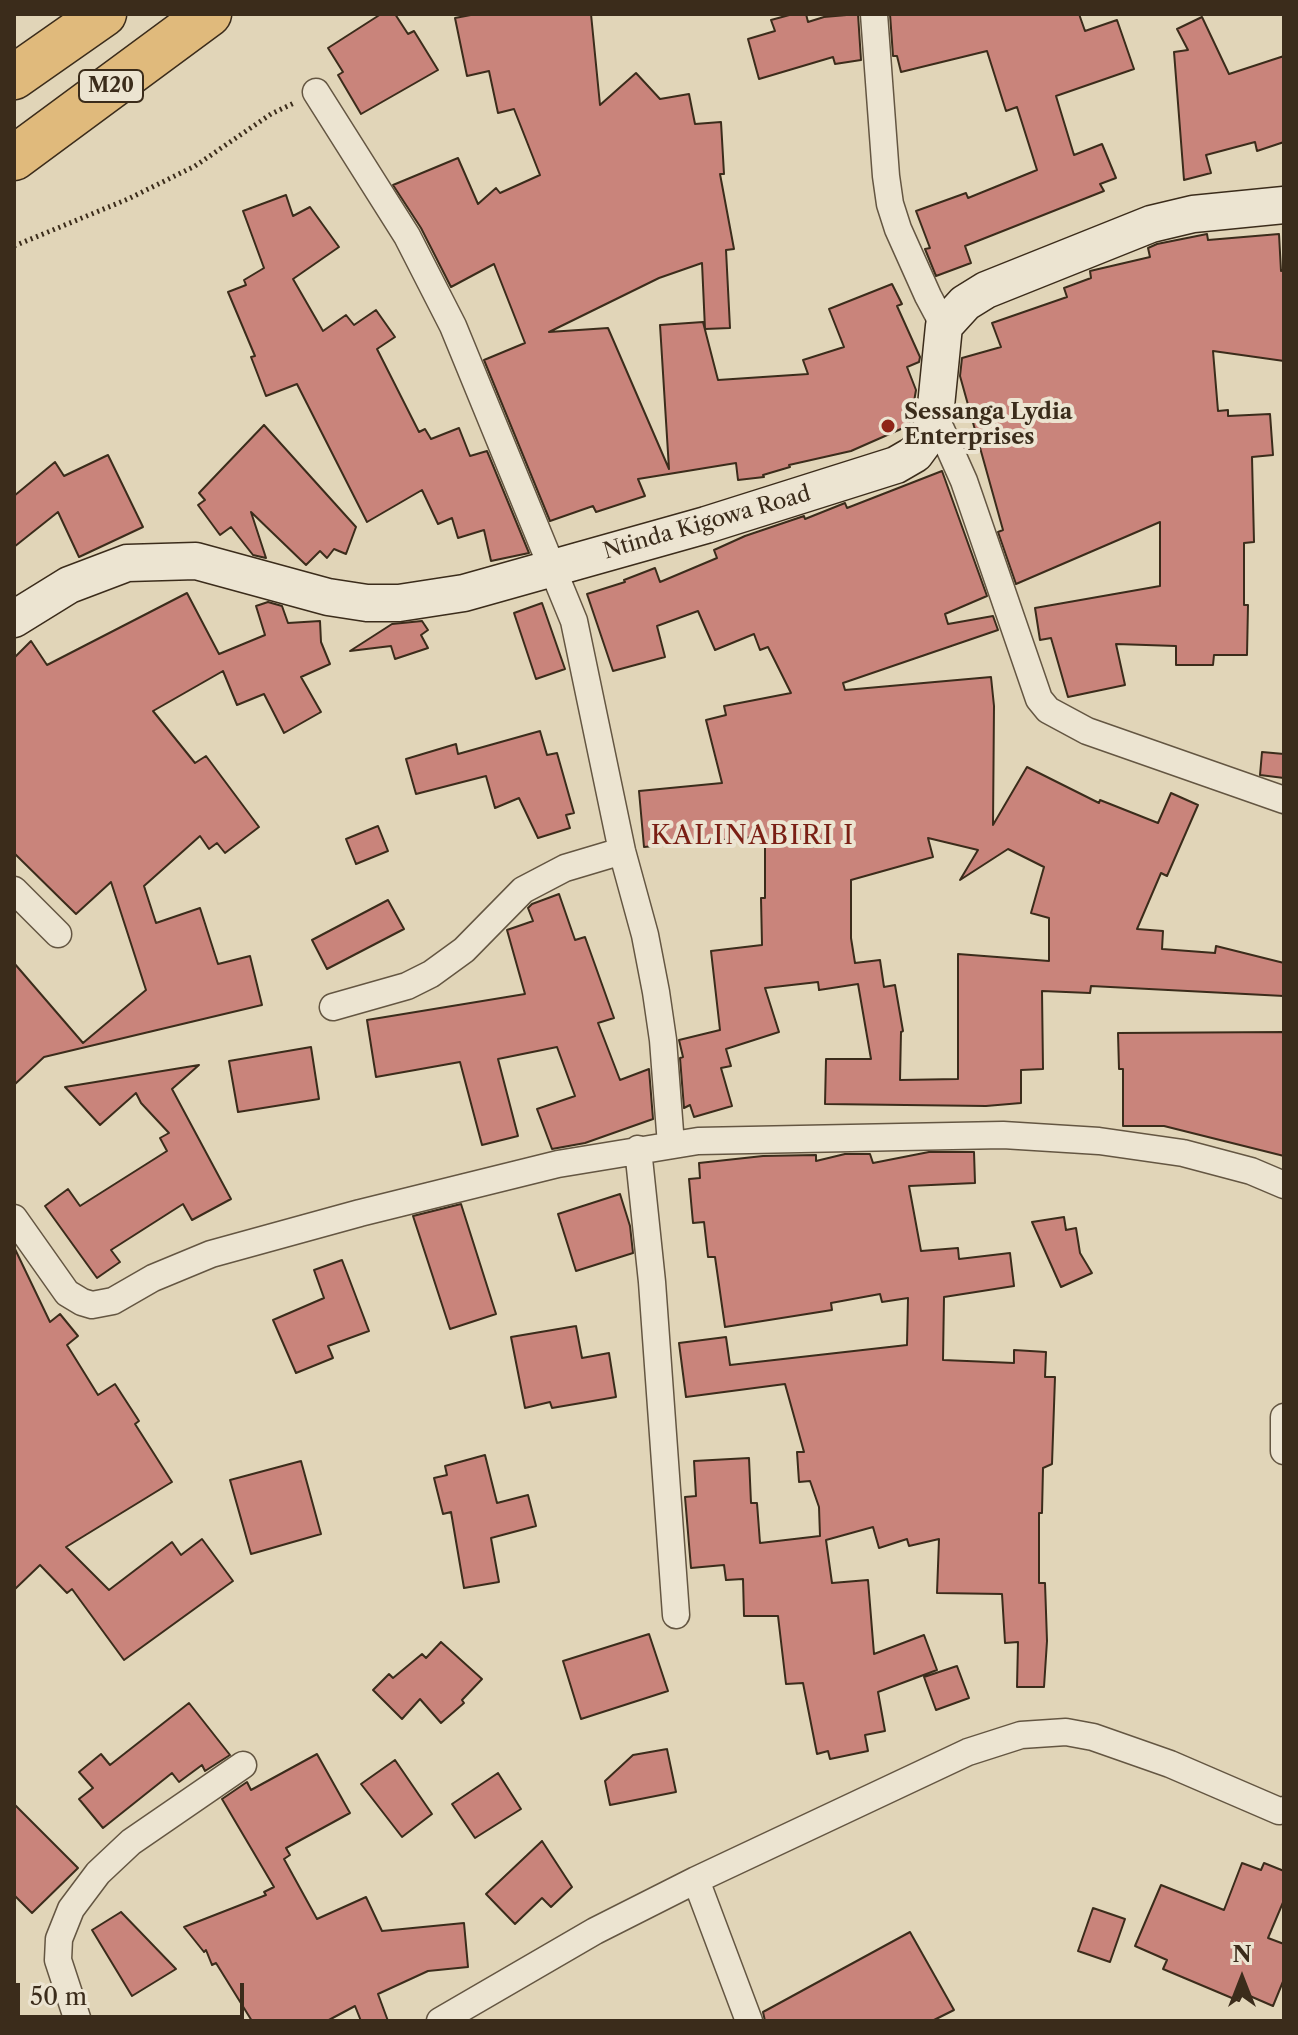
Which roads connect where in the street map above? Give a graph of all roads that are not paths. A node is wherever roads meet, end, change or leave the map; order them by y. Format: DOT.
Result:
graph roads {
  1 [pos="104,14"];
  2 [pos="209,14"];
  3 [pos="874,14"];
  4 [pos="14,77"];
  5 [pos="316,92"];
  6 [pos="14,158"];
  7 [pos="1284,205"];
  8 [pos="944,326"];
  9 [pos="935,416"];
  10 [pos="553,568"];
  11 [pos="14,619"];
  12 [pos="1284,800"];
  13 [pos="622,851"];
  14 [pos="14,890"];
  15 [pos="58,934"];
  16 [pos="333,1007"];
  17 [pos="671,1145"];
  18 [pos="638,1149"];
  19 [pos="1284,1185"];
  20 [pos="14,1218"];
  21 [pos="1284,1417"];
  22 [pos="1284,1451"];
  23 [pos="676,1615"];
  24 [pos="243,1765"];
  25 [pos="1284,1810"];
  26 [pos="696,1880"];
  27 [pos="78,2021"];
  28 [pos="440,2021"];
  29 [pos="749,2021"];
  1 -- 4 [label="highway, M20"];
  2 -- 6 [label="highway, M20"];
  3 -- 8 [label="street"];
  5 -- 10 [label="street"];
  7 -- 8 [label="street"];
  8 -- 9 [label="street, Ntinda Kigowa Road"];
  9 -- 10 [label="street, Ntinda Kigowa Road"];
  9 -- 12 [label="street"];
  10 -- 11 [label="street, Ntinda Kigowa Road"];
  10 -- 13 [label="street"];
  13 -- 16 [label="street"];
  13 -- 17 [label="street"];
  14 -- 15 [label="street"];
  17 -- 18 [label="street"];
  17 -- 19 [label="street"];
  18 -- 20 [label="street"];
  18 -- 23 [label="street"];
  21 -- 22 [label="street"];
  24 -- 27 [label="street"];
  25 -- 26 [label="street"];
  26 -- 28 [label="street"];
  26 -- 29 [label="street"];
}
